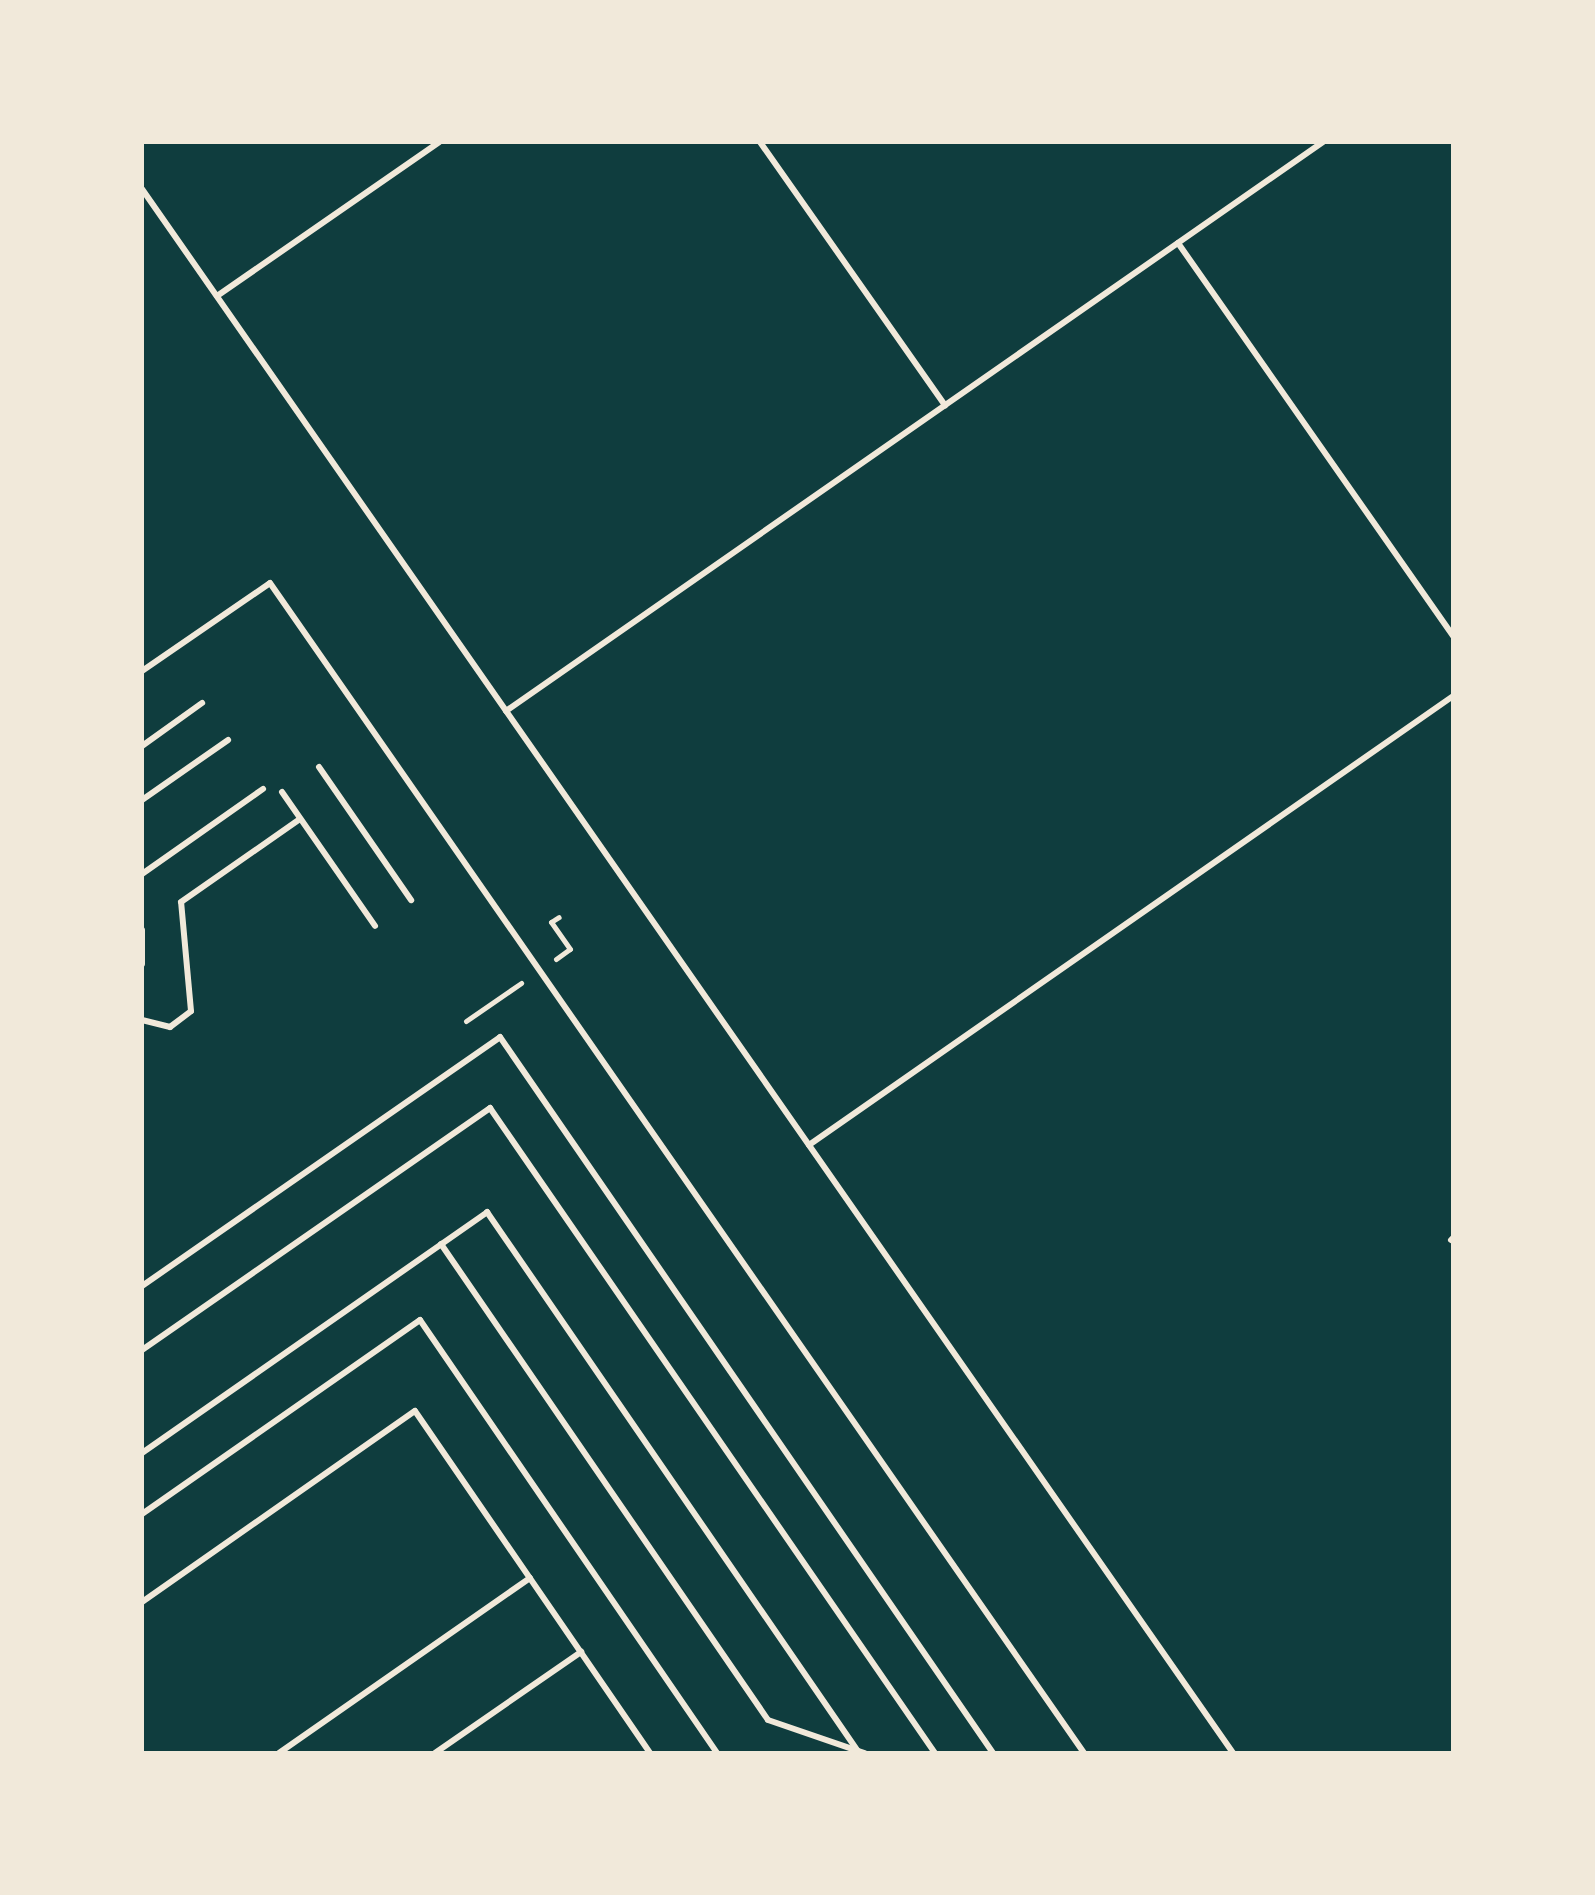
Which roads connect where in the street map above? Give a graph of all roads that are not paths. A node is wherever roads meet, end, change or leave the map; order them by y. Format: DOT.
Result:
graph roads {
  1 [pos="439,142"];
  2 [pos="760,142"];
  3 [pos="1302,142"];
  4 [pos="1323,142"];
  5 [pos="1309,152"];
  6 [pos="142,189"];
  7 [pos="1178,243"];
  8 [pos="217,296"];
  9 [pos="945,405"];
  10 [pos="1453,636"];
  11 [pos="142,671"];
  12 [pos="1453,696"];
  13 [pos="202,703"];
  14 [pos="506,711"];
  15 [pos="228,740"];
  16 [pos="142,746"];
  17 [pos="319,767"];
  18 [pos="263,789"];
  19 [pos="282,792"];
  20 [pos="142,800"];
  21 [pos="300,819"];
  22 [pos="142,874"];
  23 [pos="411,900"];
  24 [pos="375,926"];
  25 [pos="142,930"];
  26 [pos="142,964"];
  27 [pos="142,1020"];
  28 [pos="809,1145"];
  29 [pos="441,1244"];
  30 [pos="142,1286"];
  31 [pos="142,1350"];
  32 [pos="142,1453"];
  33 [pos="142,1514"];
  34 [pos="530,1578"];
  35 [pos="142,1602"];
  36 [pos="581,1652"];
  37 [pos="860,1752"];
  38 [pos="279,1753"];
  39 [pos="435,1753"];
  40 [pos="650,1753"];
  41 [pos="717,1753"];
  42 [pos="935,1753"];
  43 [pos="993,1753"];
  44 [pos="1084,1753"];
  45 [pos="1233,1753"];
  1 -- 8 [label="lane"];
  2 -- 9 [label="lane"];
  3 -- 5 [label="lane"];
  4 -- 5 [label="lane"];
  5 -- 7 [label="lane"];
  6 -- 8 [label="lane"];
  7 -- 9 [label="lane"];
  7 -- 10 [label="lane"];
  8 -- 14 [label="lane"];
  9 -- 14 [label="lane"];
  11 -- 44 [label="lane"];
  12 -- 28 [label="lane"];
  13 -- 16 [label="lane"];
  14 -- 28 [label="lane"];
  15 -- 20 [label="lane"];
  17 -- 23 [label="lane"];
  18 -- 22 [label="lane"];
  19 -- 21 [label="lane"];
  21 -- 24 [label="lane"];
  21 -- 27 [label="lane"];
  25 -- 26 [label="lane"];
  28 -- 45 [label="lane"];
  29 -- 32 [label="lane"];
  29 -- 37 [label="lane"];
  29 -- 37 [label="lane"];
  30 -- 43 [label="lane"];
  31 -- 42 [label="lane"];
  33 -- 41 [label="lane"];
  34 -- 35 [label="lane"];
  34 -- 36 [label="lane"];
  34 -- 38 [label="lane"];
  36 -- 39 [label="lane"];
  36 -- 40 [label="lane"];
}
